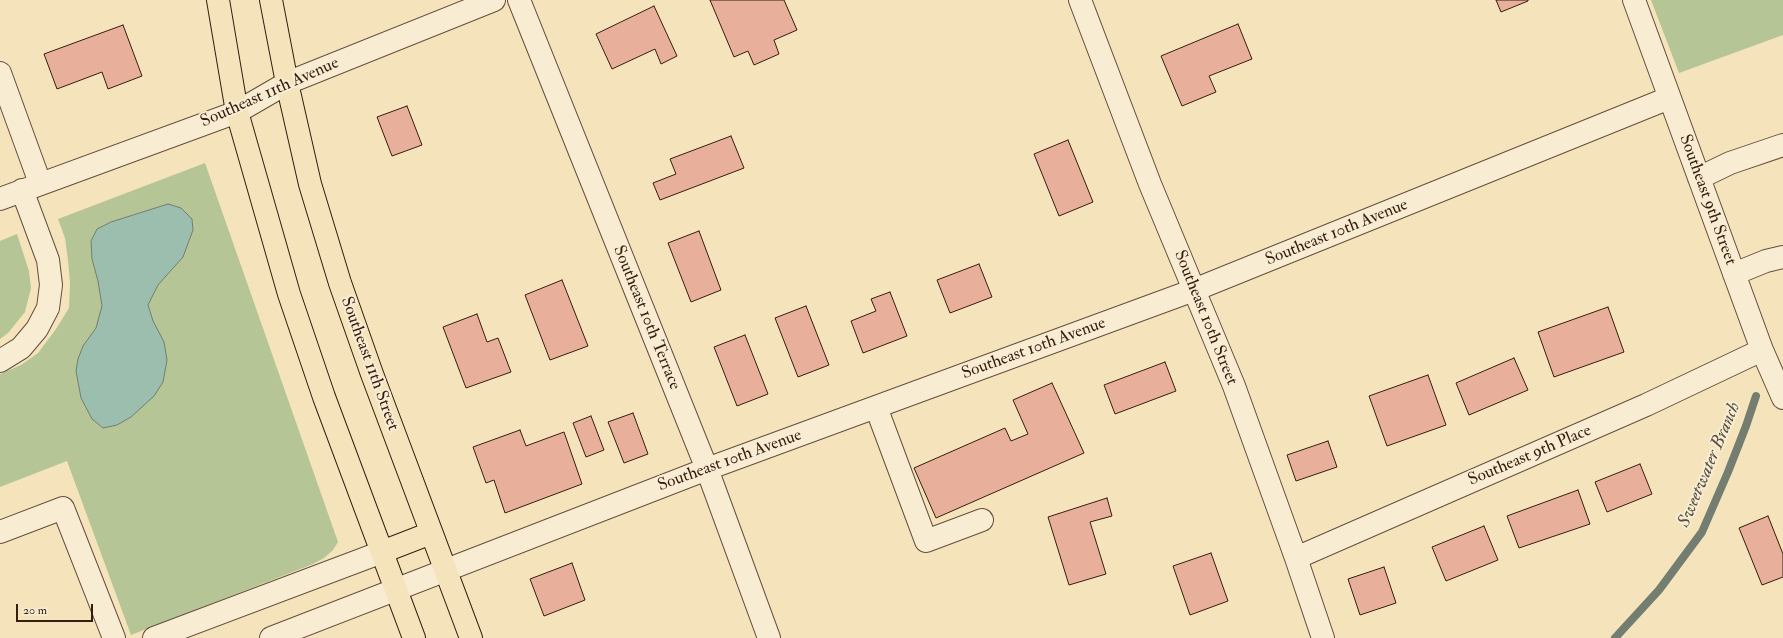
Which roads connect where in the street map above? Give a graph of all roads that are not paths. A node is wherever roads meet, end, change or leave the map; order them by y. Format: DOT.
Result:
graph roads {
  1 [pos="218,0"];
  2 [pos="271,0"];
  3 [pos="494,0"];
  4 [pos="519,0"];
  5 [pos="1080,0"];
  6 [pos="1634,0"];
  7 [pos="0,73"];
  8 [pos="287,83"];
  9 [pos="1669,98"];
  10 [pos="236,112"];
  11 [pos="1783,145"];
  12 [pos="1698,178"];
  13 [pos="31,187"];
  14 [pos="0,199"];
  15 [pos="1783,257"];
  16 [pos="1734,274"];
  17 [pos="1194,290"];
  18 [pos="1762,350"];
  19 [pos="0,361"];
  20 [pos="1783,398"];
  21 [pos="876,407"];
  22 [pos="707,469"];
  23 [pos="982,520"];
  24 [pos="0,532"];
  25 [pos="431,533"];
  26 [pos="382,552"];
  27 [pos="1296,558"];
  28 [pos="444,570"];
  29 [pos="395,589"];
  30 [pos="197,630"];
  31 [pos="114,638"];
  32 [pos="154,638"];
  33 [pos="271,638"];
  34 [pos="414,638"];
  35 [pos="471,638"];
  36 [pos="769,638"];
  37 [pos="1323,638"];
  1 -- 10 [label="highway"];
  2 -- 8 [label="highway, Southeast 11th Street"];
  3 -- 8 [label="street, Southeast 11th Avenue"];
  4 -- 22 [label="street, Southeast 10th Terrace"];
  5 -- 17 [label="street, Southeast 10th Street"];
  6 -- 9 [label="street, Southeast 9th Street"];
  7 -- 13 [label="street"];
  8 -- 10 [label="street, Southeast 11th Avenue"];
  8 -- 25 [label="highway, Southeast 11th Street"];
  9 -- 12 [label="street, Southeast 9th Street"];
  9 -- 17 [label="street, Southeast 10th Avenue"];
  10 -- 13 [label="street, Southeast 11th Avenue"];
  10 -- 26 [label="highway"];
  11 -- 12 [label="street"];
  12 -- 16 [label="street, Southeast 9th Street"];
  13 -- 14 [label="street, Southeast 11th Avenue"];
  13 -- 19 [label="street"];
  15 -- 16 [label="street"];
  16 -- 18 [label="street, Southeast 9th Street"];
  17 -- 21 [label="street, Southeast 10th Avenue"];
  17 -- 27 [label="street, Southeast 10th Street"];
  18 -- 20 [label="street, Southeast 9th Street"];
  18 -- 27 [label="street, Southeast 9th Place"];
  21 -- 22 [label="street, Southeast 10th Avenue"];
  21 -- 23 [label="street"];
  22 -- 28 [label="street, Southeast 10th Avenue"];
  22 -- 36 [label="street, Southeast 10th Terrace"];
  24 -- 31 [label="street"];
  25 -- 26 [label="highway"];
  25 -- 28 [label="highway, Southeast 11th Street"];
  26 -- 29 [label="highway"];
  26 -- 30 [label="street"];
  27 -- 37 [label="street, Southeast 10th Street"];
  28 -- 29 [label="street, Southeast 10th Avenue"];
  28 -- 35 [label="highway, Southeast 11th Street"];
  29 -- 33 [label="street, Southeast 10th Avenue"];
  29 -- 34 [label="highway"];
  30 -- 32 [label="street"];
}
